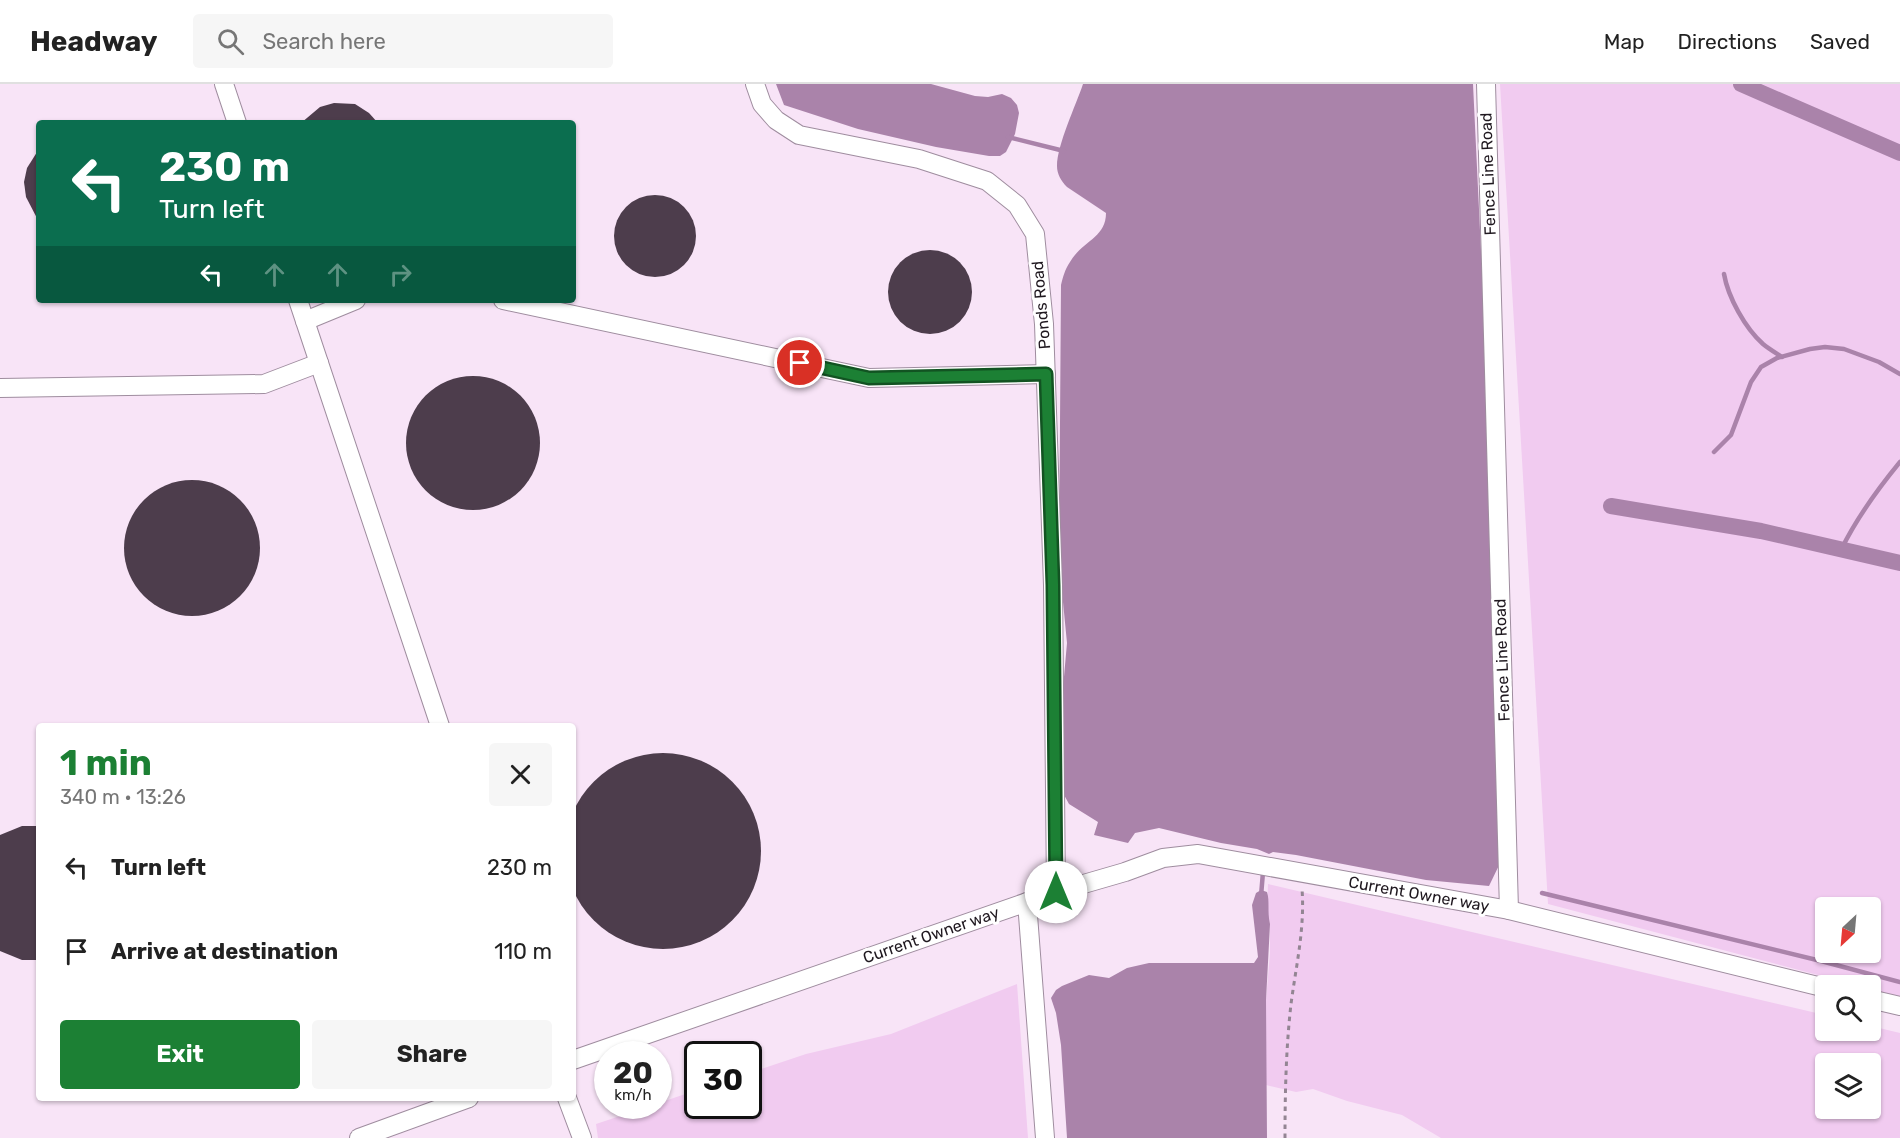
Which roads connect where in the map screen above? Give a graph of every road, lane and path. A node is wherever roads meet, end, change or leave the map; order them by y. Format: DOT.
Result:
graph roads {
  1 [pos="224,84"];
  2 [pos="755,84"];
  3 [pos="1486,84"];
  4 [pos="236,120"];
  5 [pos="299,303"];
  6 [pos="349,303"];
  7 [pos="517,303"];
  8 [pos="305,321"];
  9 [pos="319,363"];
  10 [pos="1046,374"];
  11 [pos="0,388"];
  12 [pos="439,723"];
  13 [pos="1300,872"];
  14 [pos="1056,892"];
  15 [pos="1027,902"];
  16 [pos="1509,910"];
  17 [pos="1815,985"];
  18 [pos="1881,1002"];
  19 [pos="1900,1006"];
  20 [pos="576,1059"];
  21 [pos="461,1101"];
  22 [pos="568,1101"];
  23 [pos="359,1138"];
  24 [pos="582,1138"];
  25 [pos="1045,1138"];
  26 [pos="1285,1138"];
  1 -- 4 [label="street"];
  2 -- 10 [label="street, Ponds Road"];
  3 -- 16 [label="street, Fence Line Road"];
  5 -- 8 [label="street"];
  6 -- 8 [label="street"];
  7 -- 10 [label="street"];
  8 -- 9 [label="street"];
  9 -- 11 [label="street"];
  9 -- 12 [label="street"];
  10 -- 14 [label="street, Ponds Road"];
  13 -- 14 [label="street, Current Owner way"];
  13 -- 16 [label="street, Current Owner way"];
  13 -- 26 [label="path"];
  14 -- 15 [label="street, Current Owner way"];
  15 -- 20 [label="street, Current Owner way"];
  15 -- 25 [label="street"];
  16 -- 17 [label="street"];
  18 -- 19 [label="street"];
  21 -- 23 [label="street"];
  22 -- 24 [label="street"];
}
